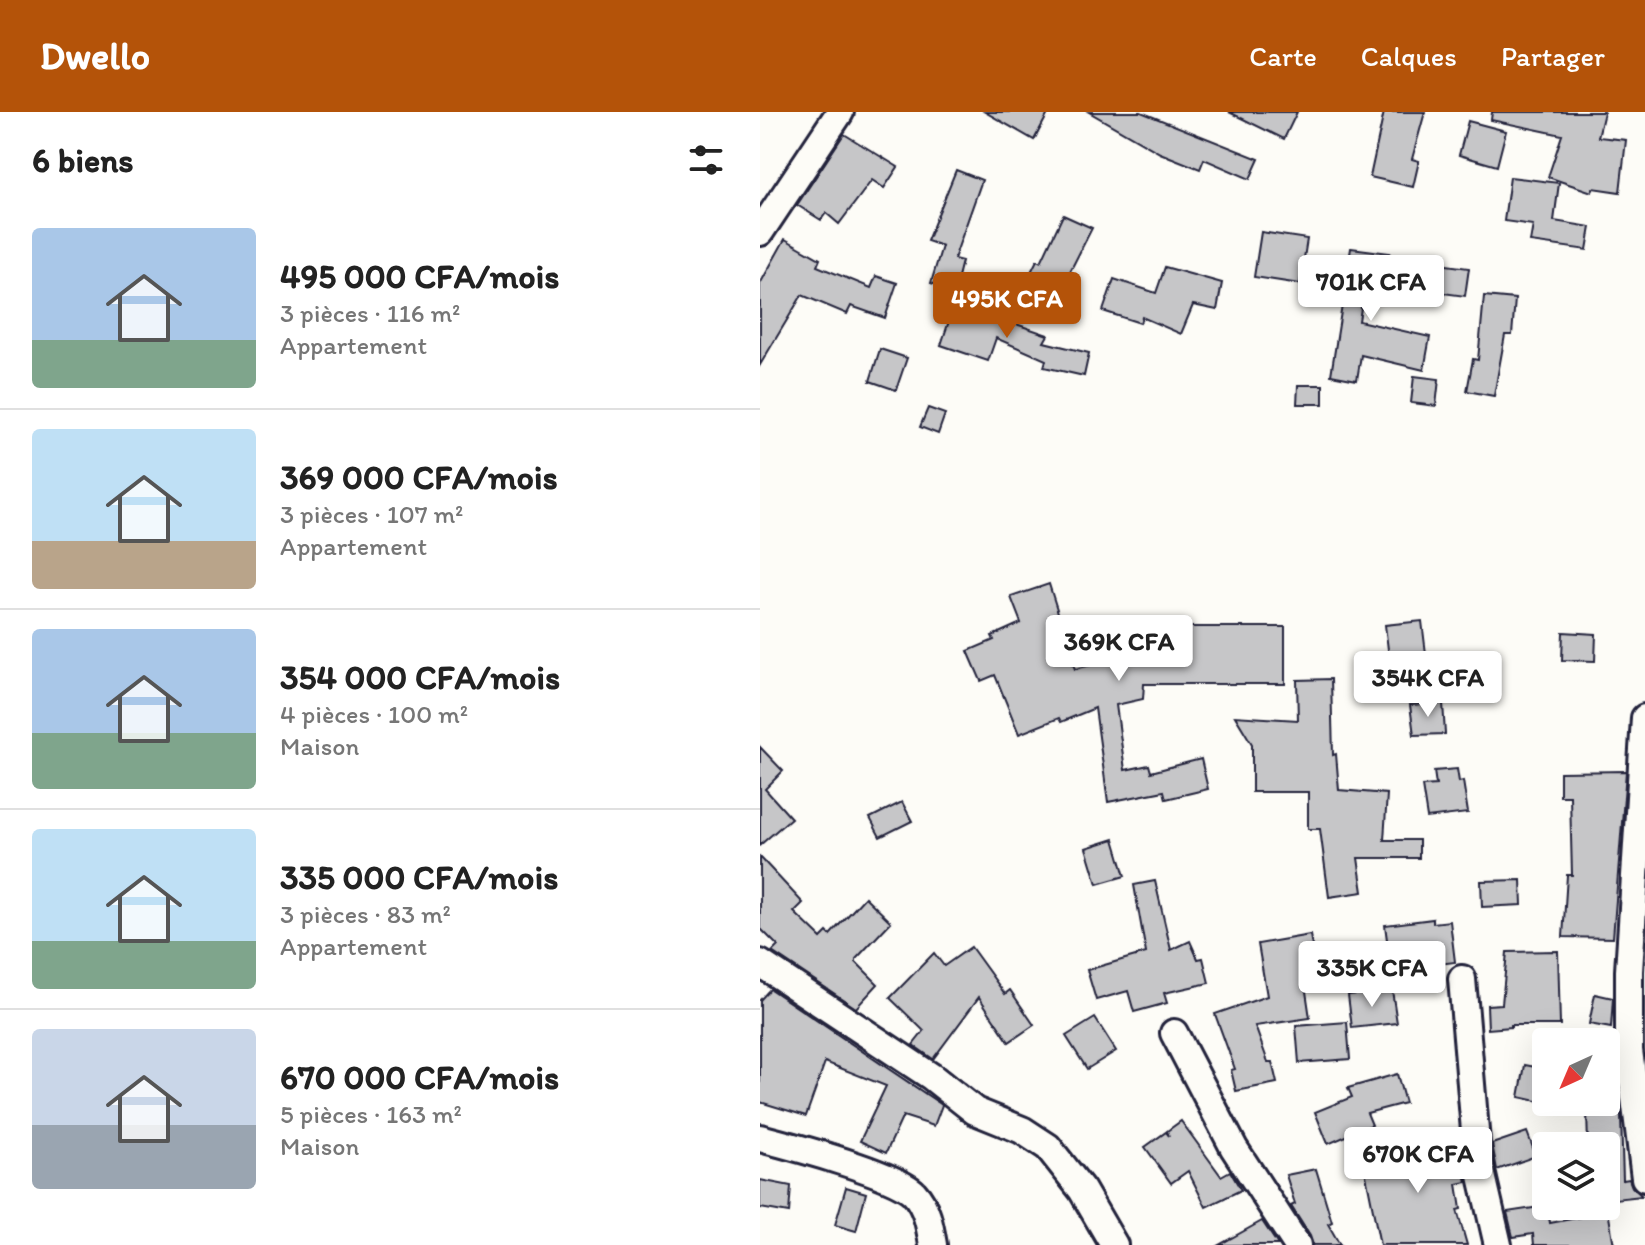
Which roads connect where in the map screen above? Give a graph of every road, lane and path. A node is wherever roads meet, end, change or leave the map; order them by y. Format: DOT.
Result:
graph roads {
  1 [pos="840,112"];
  2 [pos="760,232"];
  3 [pos="1645,718"];
  4 [pos="760,963"];
  5 [pos="1462,979"];
  6 [pos="1174,1033"];
  7 [pos="760,1138"];
  8 [pos="1645,1178"];
  9 [pos="933,1245"];
  10 [pos="1114,1245"];
  11 [pos="1297,1245"];
  12 [pos="1498,1245"];
  1 -- 2 [label="street"];
  3 -- 8 [label="street"];
  4 -- 10 [label="street"];
  5 -- 12 [label="street"];
  6 -- 11 [label="street"];
  7 -- 9 [label="street"];
}
